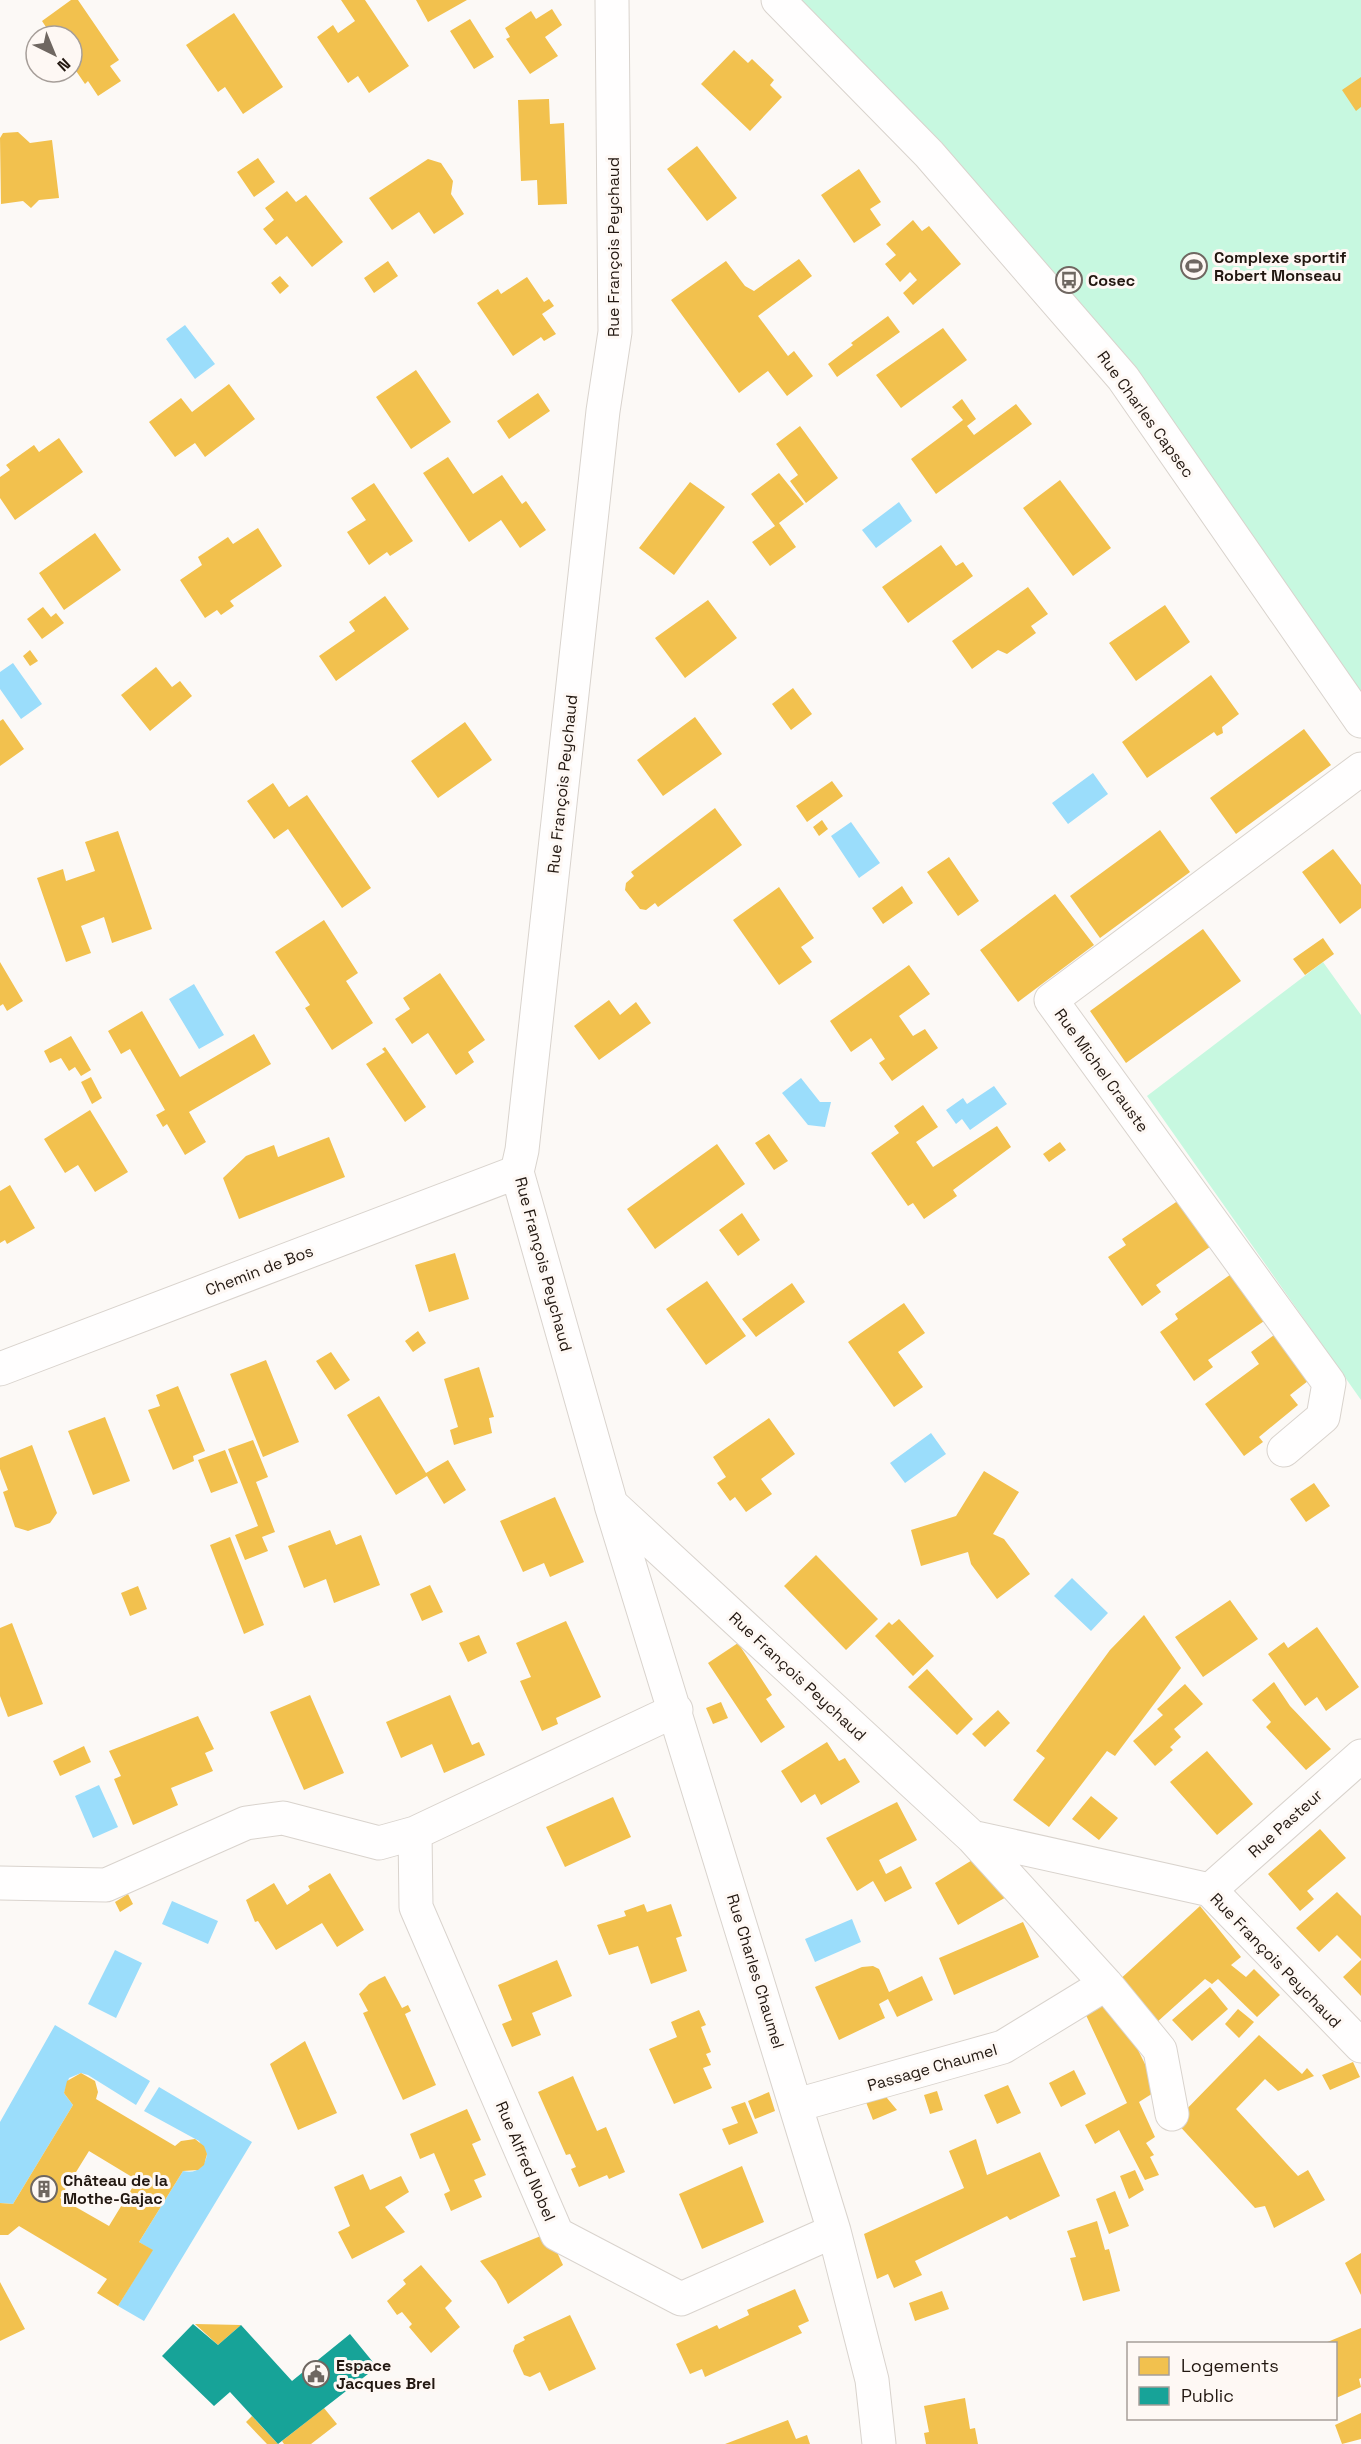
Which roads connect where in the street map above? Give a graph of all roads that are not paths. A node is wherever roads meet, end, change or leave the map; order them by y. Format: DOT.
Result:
graph roads {
  1 [pos="612,0"];
  2 [pos="778,0"];
  3 [pos="1361,721"];
  4 [pos="1361,769"];
  5 [pos="517,1172"];
  6 [pos="0,1369"];
  7 [pos="1284,1450"];
  8 [pos="611,1504"];
  9 [pos="676,1710"];
  10 [pos="1361,1756"];
  11 [pos="415,1833"];
  12 [pos="972,1837"];
  13 [pos="0,1883"];
  14 [pos="1210,1890"];
  15 [pos="1106,1984"];
  16 [pos="1361,2046"];
  17 [pos="797,2105"];
  18 [pos="1172,2114"];
  19 [pos="834,2231"];
  20 [pos="879,2444"];
  1 -- 5 [label="street, Rue François Peychaud"];
  2 -- 3 [label="street, Rue Charles Capsec"];
  4 -- 7 [label="street, Rue Michel Crauste"];
  5 -- 6 [label="street, Chemin de Bos"];
  5 -- 8 [label="street, Rue François Peychaud"];
  8 -- 9 [label="street, Rue Charles Chaumel"];
  8 -- 12 [label="street, Rue François Peychaud"];
  9 -- 11 [label="street"];
  9 -- 17 [label="street, Rue Charles Chaumel"];
  10 -- 14 [label="street, Rue Pasteur"];
  11 -- 13 [label="street"];
  11 -- 19 [label="street, Rue Alfred Nobel"];
  12 -- 14 [label="street, Rue François Peychaud"];
  12 -- 15 [label="street"];
  14 -- 16 [label="street, Rue François Peychaud"];
  15 -- 17 [label="street, Passage Chaumel"];
  15 -- 18 [label="street"];
  17 -- 19 [label="street, Rue Charles Chaumel"];
  19 -- 20 [label="street, Rue Charles Chaumel"];
}
